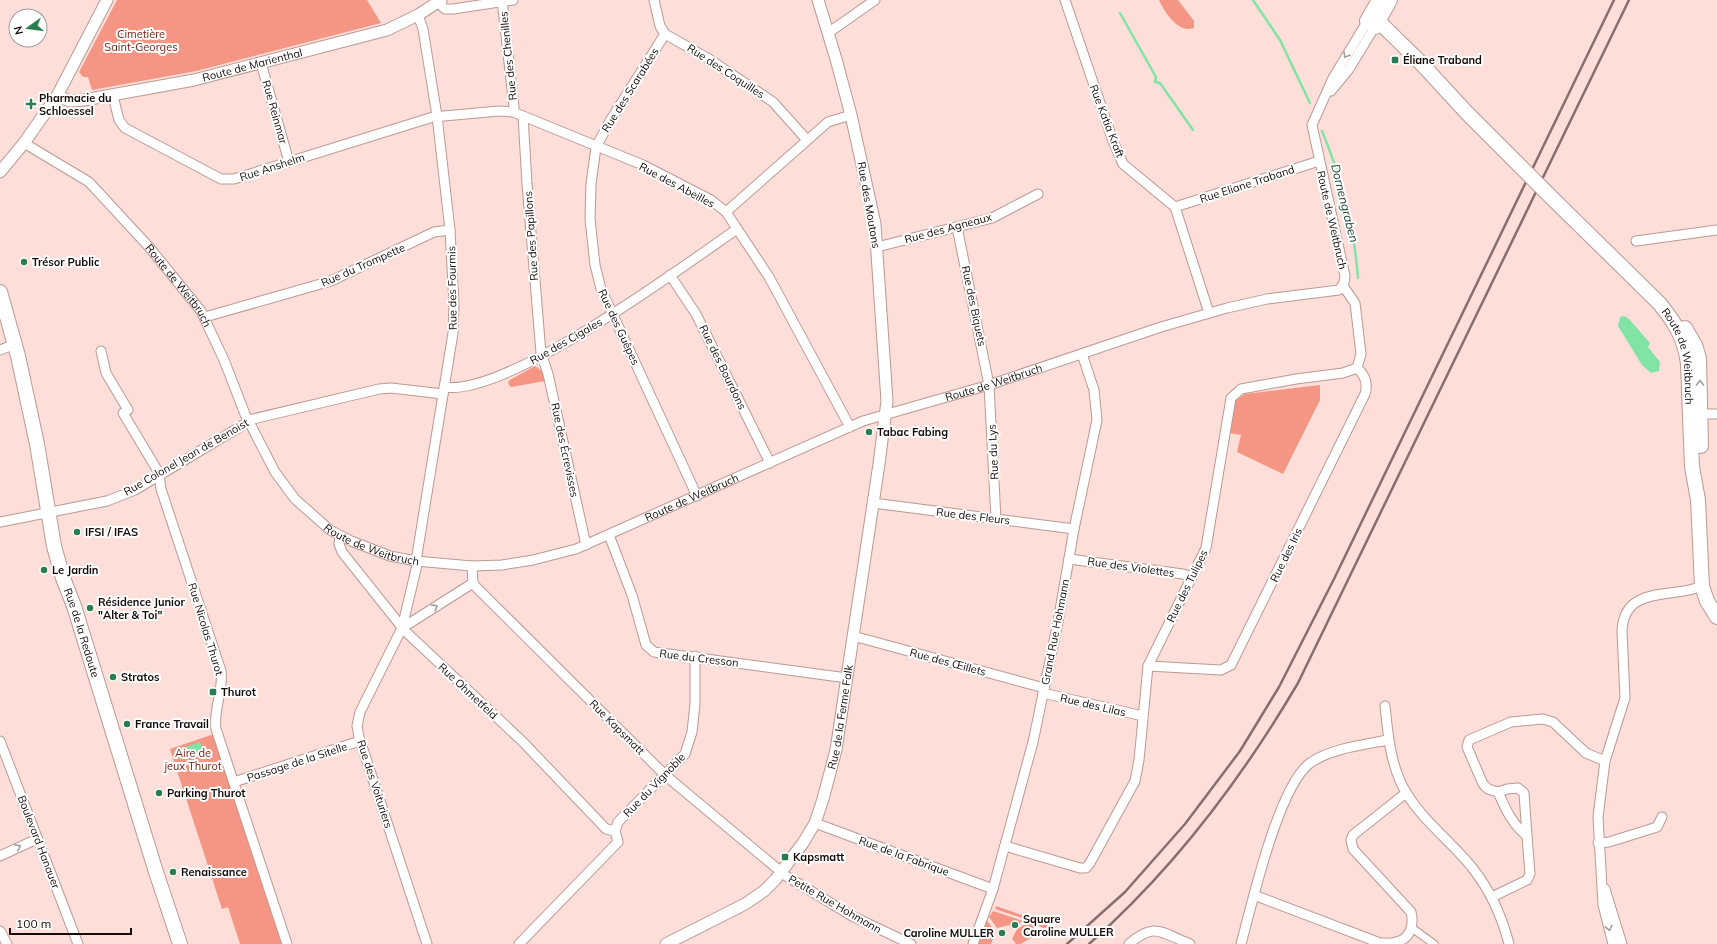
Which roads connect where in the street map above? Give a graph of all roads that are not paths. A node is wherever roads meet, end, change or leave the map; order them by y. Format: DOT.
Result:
graph roads {
  1 [pos="107,0"];
  2 [pos="513,0"];
  3 [pos="654,0"];
  4 [pos="818,0"];
  5 [pos="875,0"];
  6 [pos="1065,0"];
  7 [pos="1379,0"];
  8 [pos="1390,0"];
  9 [pos="440,1"];
  10 [pos="502,1"];
  11 [pos="418,15"];
  12 [pos="1373,21"];
  13 [pos="828,33"];
  14 [pos="665,34"];
  15 [pos="261,63"];
  16 [pos="57,96"];
  17 [pos="113,96"];
  18 [pos="513,112"];
  19 [pos="851,115"];
  20 [pos="437,116"];
  21 [pos="523,116"];
  22 [pos="807,140"];
  23 [pos="24,143"];
  24 [pos="596,147"];
  25 [pos="1319,161"];
  26 [pos="289,162"];
  27 [pos="0,172"];
  28 [pos="1038,194"];
  29 [pos="1175,207"];
  30 [pos="726,212"];
  31 [pos="957,226"];
  32 [pos="737,229"];
  33 [pos="450,230"];
  34 [pos="1717,230"];
  35 [pos="1636,241"];
  36 [pos="877,247"];
  37 [pos="670,275"];
  38 [pos="1343,286"];
  39 [pos="0,292"];
  40 [pos="1209,313"];
  41 [pos="612,314"];
  42 [pos="205,317"];
  43 [pos="15,344"];
  44 [pos="0,350"];
  45 [pos="101,351"];
  46 [pos="1082,354"];
  47 [pos="542,356"];
  48 [pos="1357,368"];
  49 [pos="989,385"];
  50 [pos="444,390"];
  51 [pos="1693,414"];
  52 [pos="1717,414"];
  53 [pos="886,415"];
  54 [pos="249,421"];
  55 [pos="850,427"];
  56 [pos="770,463"];
  57 [pos="159,474"];
  58 [pos="697,496"];
  59 [pos="873,503"];
  60 [pos="48,512"];
  61 [pos="996,519"];
  62 [pos="0,522"];
  63 [pos="1074,529"];
  64 [pos="609,535"];
  65 [pos="340,536"];
  66 [pos="586,545"];
  67 [pos="1069,559"];
  68 [pos="416,561"];
  69 [pos="472,566"];
  70 [pos="1192,577"];
  71 [pos="473,583"];
  72 [pos="1702,586"];
  73 [pos="1717,618"];
  74 [pos="402,628"];
  75 [pos="853,636"];
  76 [pos="695,656"];
  77 [pos="1148,666"];
  78 [pos="846,678"];
  79 [pos="1044,691"];
  80 [pos="1385,706"];
  81 [pos="1143,716"];
  82 [pos="1388,740"];
  83 [pos="0,741"];
  84 [pos="360,741"];
  85 [pos="1605,761"];
  86 [pos="665,775"];
  87 [pos="234,782"];
  88 [pos="1498,792"];
  89 [pos="1406,793"];
  90 [pos="1662,817"];
  91 [pos="815,823"];
  92 [pos="615,831"];
  93 [pos="1527,836"];
  94 [pos="37,838"];
  95 [pos="1598,843"];
  96 [pos="1005,846"];
  97 [pos="0,856"];
  98 [pos="782,872"];
  99 [pos="1603,884"];
  100 [pos="993,889"];
  101 [pos="1254,895"];
  102 [pos="1492,897"];
  103 [pos="1412,928"];
  104 [pos="0,931"];
  105 [pos="7,944"];
  106 [pos="78,944"];
  107 [pos="180,944"];
  108 [pos="288,944"];
  109 [pos="427,944"];
  110 [pos="519,944"];
  111 [pos="666,944"];
  112 [pos="911,944"];
  113 [pos="973,944"];
  114 [pos="1129,944"];
  115 [pos="1190,944"];
  116 [pos="1242,944"];
  117 [pos="1434,944"];
  118 [pos="1509,944"];
  119 [pos="1613,944"];
  120 [pos="1622,944"];
  1 -- 16 [label="street"];
  2 -- 10 [label="street"];
  3 -- 14 [label="street"];
  4 -- 13 [label="street, Rue des Moutons"];
  5 -- 13 [label="street"];
  6 -- 29 [label="street, Rue Katia Kraft"];
  7 -- 12 [label="main road"];
  8 -- 12 [label="main road"];
  9 -- 10 [label="street"];
  9 -- 11 [label="street, Route de Marienthal"];
  10 -- 18 [label="street, Rue des Chenilles"];
  11 -- 15 [label="street, Route de Marienthal"];
  11 -- 20 [label="street, Rue des Fourmis"];
  12 -- 25 [label="street, Route de Weitbruch"];
  12 -- 51 [label="main road, Route de Weitbruch, bridge"];
  13 -- 19 [label="street, Rue des Moutons"];
  14 -- 22 [label="street, Rue des Coquilles"];
  14 -- 24 [label="street, Rue des Scarabées"];
  15 -- 17 [label="street, Route de Marienthal"];
  15 -- 26 [label="street, Rue Reinmar"];
  16 -- 17 [label="street, Route de Marienthal"];
  16 -- 23 [label="street"];
  17 -- 26 [label="street, Rue Anshelm"];
  18 -- 20 [label="street, Rue des Abeilles"];
  18 -- 21 [label="street, Rue des Abeilles"];
  19 -- 22 [label="street"];
  19 -- 36 [label="street, Rue des Moutons"];
  20 -- 26 [label="street, Rue Anshelm"];
  20 -- 33 [label="street, Rue des Fourmis"];
  21 -- 24 [label="street, Rue des Abeilles"];
  21 -- 47 [label="street, Rue des Papillons"];
  22 -- 30 [label="street"];
  23 -- 27 [label="street"];
  23 -- 42 [label="street, Route de Weitbruch"];
  24 -- 30 [label="street, Rue des Abeilles"];
  24 -- 41 [label="street, Rue des Guêpes"];
  25 -- 29 [label="street, Rue Eliane Traband"];
  25 -- 38 [label="street, Route de Weitbruch"];
  28 -- 31 [label="street, Rue des Agneaux"];
  29 -- 40 [label="street"];
  30 -- 32 [label="street, Rue des Abeilles"];
  31 -- 36 [label="street, Rue des Agneaux"];
  31 -- 49 [label="street, Rue des Biquets"];
  32 -- 37 [label="street, Rue des Cigales"];
  32 -- 55 [label="street, Rue des Abeilles"];
  33 -- 42 [label="street, Rue du Trompette"];
  33 -- 50 [label="street, Rue des Fourmis"];
  34 -- 35 [label="street"];
  36 -- 53 [label="street, Rue des Moutons"];
  37 -- 41 [label="street, Rue des Cigales"];
  37 -- 56 [label="street, Rue des Bourdons"];
  38 -- 40 [label="street, Route de Weitbruch"];
  38 -- 48 [label="street"];
  39 -- 43 [label="main road, Rue de la Redoute"];
  40 -- 46 [label="street, Route de Weitbruch"];
  41 -- 47 [label="street, Rue des Cigales"];
  41 -- 58 [label="street, Rue des Guêpes"];
  42 -- 54 [label="street, Route de Weitbruch"];
  43 -- 44 [label="street"];
  43 -- 60 [label="main road, Rue de la Redoute"];
  45 -- 57 [label="street"];
  46 -- 49 [label="street, Route de Weitbruch"];
  46 -- 63 [label="street, Grand Rue Hohmann"];
  47 -- 50 [label="street, Rue des Cigales"];
  47 -- 66 [label="street, Rue des Écrevisses"];
  48 -- 70 [label="street, Rue des Tulipes"];
  48 -- 77 [label="street, Rue des Iris"];
  49 -- 53 [label="street, Route de Weitbruch"];
  49 -- 61 [label="street, Rue du Lys"];
  50 -- 54 [label="street, Rue Colonel Jean de Benoist"];
  50 -- 68 [label="street, Rue des Fourmis"];
  51 -- 52 [label="street, Route de Weitbruch"];
  51 -- 72 [label="main road"];
  53 -- 55 [label="street, Route de Weitbruch"];
  53 -- 59 [label="street, Rue de la Ferme Falk"];
  54 -- 57 [label="street, Rue Colonel Jean de Benoist"];
  54 -- 65 [label="street, Route de Weitbruch"];
  55 -- 56 [label="street, Route de Weitbruch"];
  56 -- 58 [label="street, Route de Weitbruch"];
  57 -- 60 [label="street, Rue Colonel Jean de Benoist"];
  57 -- 87 [label="street, Rue Nicolas Thurot"];
  58 -- 64 [label="street, Route de Weitbruch"];
  59 -- 61 [label="street, Rue des Fleurs"];
  59 -- 75 [label="street, Rue de la Ferme Falk"];
  60 -- 62 [label="street, Rue Colonel Jean de Benoist"];
  60 -- 107 [label="main road, Rue de la Redoute"];
  61 -- 63 [label="street, Rue des Fleurs"];
  63 -- 67 [label="street, Grand Rue Hohmann"];
  64 -- 66 [label="street, Route de Weitbruch"];
  64 -- 76 [label="street, Rue du Cresson"];
  65 -- 68 [label="street, Route de Weitbruch"];
  65 -- 74 [label="street, Rue Ohmetfeld"];
  66 -- 69 [label="street, Route de Weitbruch"];
  67 -- 70 [label="street, Rue des Violettes"];
  67 -- 79 [label="street, Grand Rue Hohmann"];
  68 -- 69 [label="street, Route de Weitbruch"];
  68 -- 74 [label="street, Rue des Voituriers"];
  69 -- 71 [label="street"];
  70 -- 77 [label="street, Rue des Tulipes"];
  74 -- 71 [label="street, one-way"];
  71 -- 86 [label="street, Rue Kapsmatt"];
  72 -- 73 [label="main road"];
  72 -- 85 [label="street"];
  74 -- 84 [label="street, Rue des Voituriers"];
  74 -- 92 [label="street, Rue Ohmetfeld"];
  75 -- 78 [label="street, Rue de la Ferme Falk"];
  75 -- 79 [label="street, Rue des Œillets"];
  76 -- 78 [label="street, Rue du Cresson"];
  76 -- 86 [label="street, Rue du Vignoble"];
  77 -- 81 [label="street, Rue des Tulipes"];
  78 -- 91 [label="street, Rue de la Ferme Falk"];
  79 -- 81 [label="street, Rue des Lilas"];
  79 -- 96 [label="street, Grand Rue Hohmann"];
  80 -- 82 [label="street"];
  81 -- 96 [label="street, Rue des Tulipes"];
  82 -- 89 [label="street"];
  82 -- 101 [label="street"];
  83 -- 94 [label="street, Boulevard Hanauer"];
  84 -- 87 [label="street, Passage de la Sitelle"];
  84 -- 109 [label="street, Rue des Voituriers"];
  85 -- 88 [label="street"];
  85 -- 95 [label="street"];
  86 -- 92 [label="street, Rue du Vignoble"];
  86 -- 98 [label="street, Rue Kapsmatt"];
  87 -- 108 [label="street, Rue Nicolas Thurot"];
  88 -- 93 [label="street"];
  88 -- 93 [label="street"];
  89 -- 102 [label="street"];
  89 -- 103 [label="street"];
  90 -- 95 [label="street"];
  91 -- 98 [label="street, Rue de la Ferme Falk"];
  91 -- 100 [label="street, Rue de la Fabrique"];
  92 -- 110 [label="street, Rue du Vignoble"];
  93 -- 102 [label="street"];
  97 -- 94 [label="street, one-way"];
  94 -- 106 [label="street, Boulevard Hanauer"];
  95 -- 99 [label="street"];
  96 -- 100 [label="street, Grand Rue Hohmann"];
  98 -- 111 [label="street, Rue de la Ferme Falk"];
  98 -- 112 [label="street, Petite Rue Hohmann"];
  99 -- 119 [label="street, one-way"];
  99 -- 120 [label="street"];
  100 -- 113 [label="street, Grand Rue Hohmann"];
  101 -- 103 [label="street"];
  101 -- 116 [label="street"];
  102 -- 118 [label="street"];
  103 -- 117 [label="street"];
  104 -- 105 [label="street"];
  114 -- 115 [label="street"];
}
